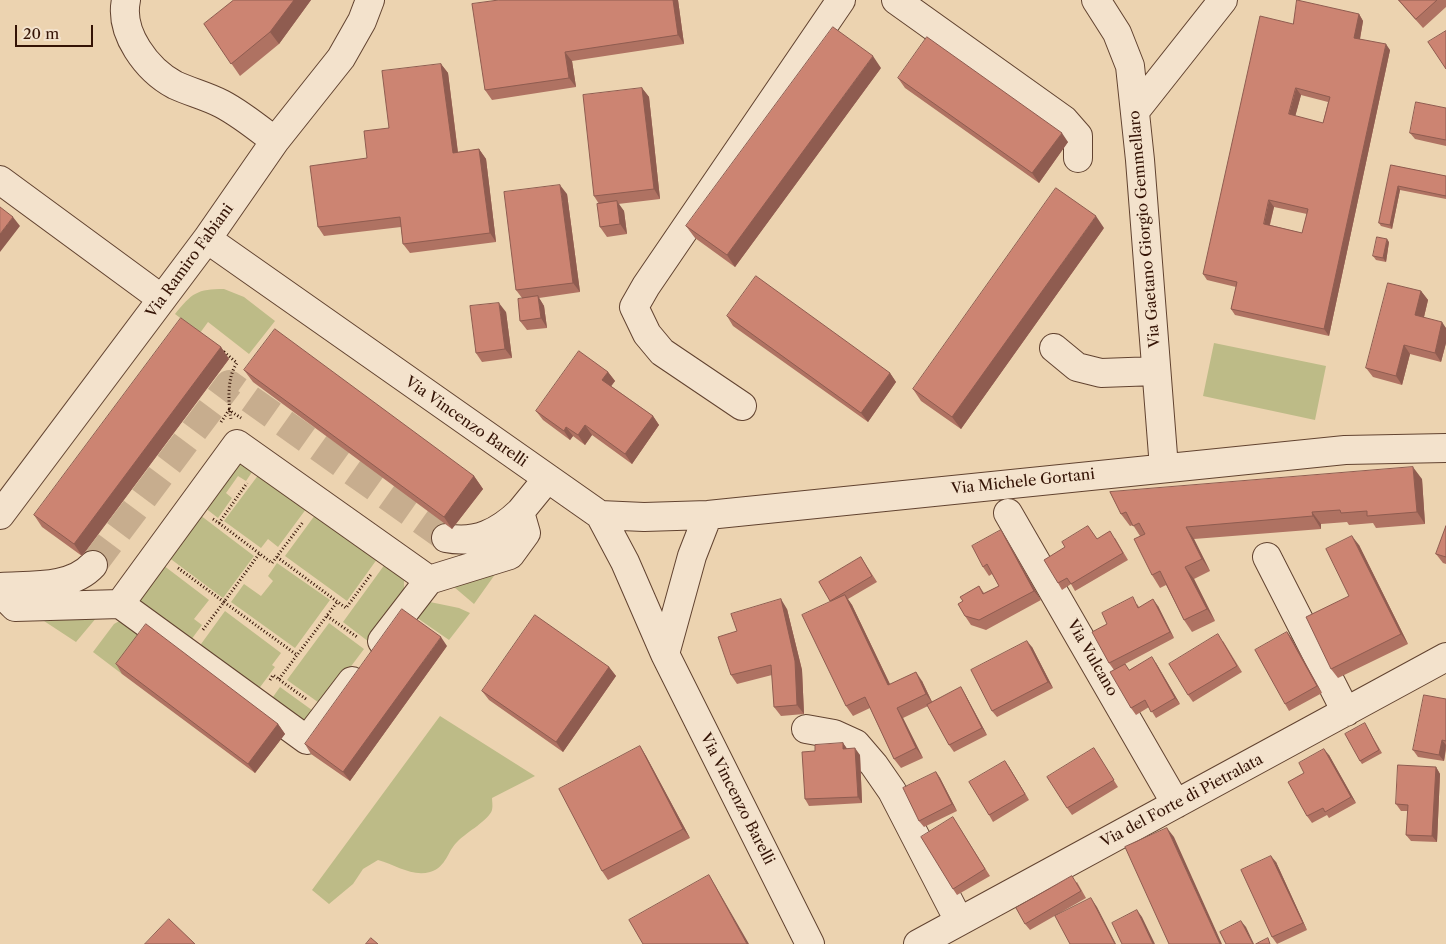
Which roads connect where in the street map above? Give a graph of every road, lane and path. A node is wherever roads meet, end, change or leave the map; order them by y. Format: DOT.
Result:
graph roads {
  1 [pos="126,0"];
  2 [pos="370,0"];
  3 [pos="841,0"];
  4 [pos="896,0"];
  5 [pos="1096,0"];
  6 [pos="1223,0"];
  7 [pos="1136,110"];
  8 [pos="275,141"];
  9 [pos="1078,158"];
  10 [pos="0,180"];
  11 [pos="207,239"];
  12 [pos="162,300"];
  13 [pos="1054,348"];
  14 [pos="218,360"];
  15 [pos="1156,371"];
  16 [pos="742,406"];
  17 [pos="229,410"];
  18 [pos="1446,448"];
  19 [pos="1164,468"];
  20 [pos="548,479"];
  21 [pos="319,502"];
  22 [pos="520,512"];
  23 [pos="1008,513"];
  24 [pos="0,515"];
  25 [pos="600,515"];
  26 [pos="708,515"];
  27 [pos="219,523"];
  28 [pos="446,538"];
  29 [pos="389,551"];
  30 [pos="157,553"];
  31 [pos="259,554"];
  32 [pos="277,557"];
  33 [pos="1267,557"];
  34 [pos="93,565"];
  35 [pos="429,580"];
  36 [pos="0,587"];
  37 [pos="0,592"];
  38 [pos="338,601"];
  39 [pos="224,602"];
  40 [pos="120,604"];
  41 [pos="326,616"];
  42 [pos="375,650"];
  43 [pos="187,652"];
  44 [pos="297,654"];
  45 [pos="664,654"];
  46 [pos="1446,657"];
  47 [pos="279,679"];
  48 [pos="1346,712"];
  49 [pos="806,729"];
  50 [pos="1176,804"];
  51 [pos="959,922"];
  52 [pos="810,944"];
  53 [pos="918,944"];
  1 -- 8 [label="street"];
  2 -- 8 [label="street, Via Ramiro Fabiani"];
  3 -- 16 [label="street"];
  4 -- 9 [label="street"];
  5 -- 7 [label="street, Via Gaetano Giorgio Gemmellaro"];
  6 -- 7 [label="street"];
  7 -- 15 [label="street, Via Gaetano Giorgio Gemmellaro"];
  8 -- 11 [label="street, Via Ramiro Fabiani"];
  10 -- 12 [label="street"];
  11 -- 12 [label="street, Via Ramiro Fabiani"];
  11 -- 20 [label="street, Via Vincenzo Barelli"];
  12 -- 24 [label="street, Via Ramiro Fabiani"];
  13 -- 15 [label="street"];
  14 -- 17 [label="path"];
  15 -- 19 [label="street, Via Gaetano Giorgio Gemmellaro"];
  18 -- 19 [label="street, Via Michele Gortani"];
  19 -- 26 [label="street, Via Michele Gortani"];
  20 -- 22 [label="street"];
  20 -- 25 [label="street, Via Vincenzo Barelli"];
  21 -- 29 [label="street"];
  21 -- 30 [label="street"];
  21 -- 32 [label="path"];
  22 -- 28 [label="street"];
  22 -- 35 [label="street"];
  23 -- 50 [label="street, Via Vulcano"];
  25 -- 26 [label="street, Via Michele Gortani"];
  25 -- 45 [label="street, Via Vincenzo Barelli"];
  26 -- 45 [label="street"];
  27 -- 31 [label="path"];
  29 -- 35 [label="street"];
  29 -- 38 [label="path"];
  30 -- 39 [label="path"];
  30 -- 40 [label="street"];
  31 -- 32 [label="path"];
  31 -- 39 [label="path"];
  32 -- 38 [label="path"];
  33 -- 48 [label="street"];
  34 -- 36 [label="street"];
  35 -- 42 [label="street"];
  37 -- 40 [label="street"];
  38 -- 41 [label="path"];
  39 -- 43 [label="path"];
  39 -- 44 [label="path"];
  40 -- 43 [label="street"];
  41 -- 42 [label="path"];
  41 -- 44 [label="path"];
  42 -- 43 [label="street"];
  44 -- 47 [label="path"];
  45 -- 52 [label="street, Via Vincenzo Barelli"];
  46 -- 48 [label="street, Via del Forte di Pietralata"];
  48 -- 50 [label="street, Via del Forte di Pietralata"];
  49 -- 51 [label="street"];
  50 -- 51 [label="street, Via del Forte di Pietralata"];
  51 -- 53 [label="street, Via del Forte di Pietralata"];
}
